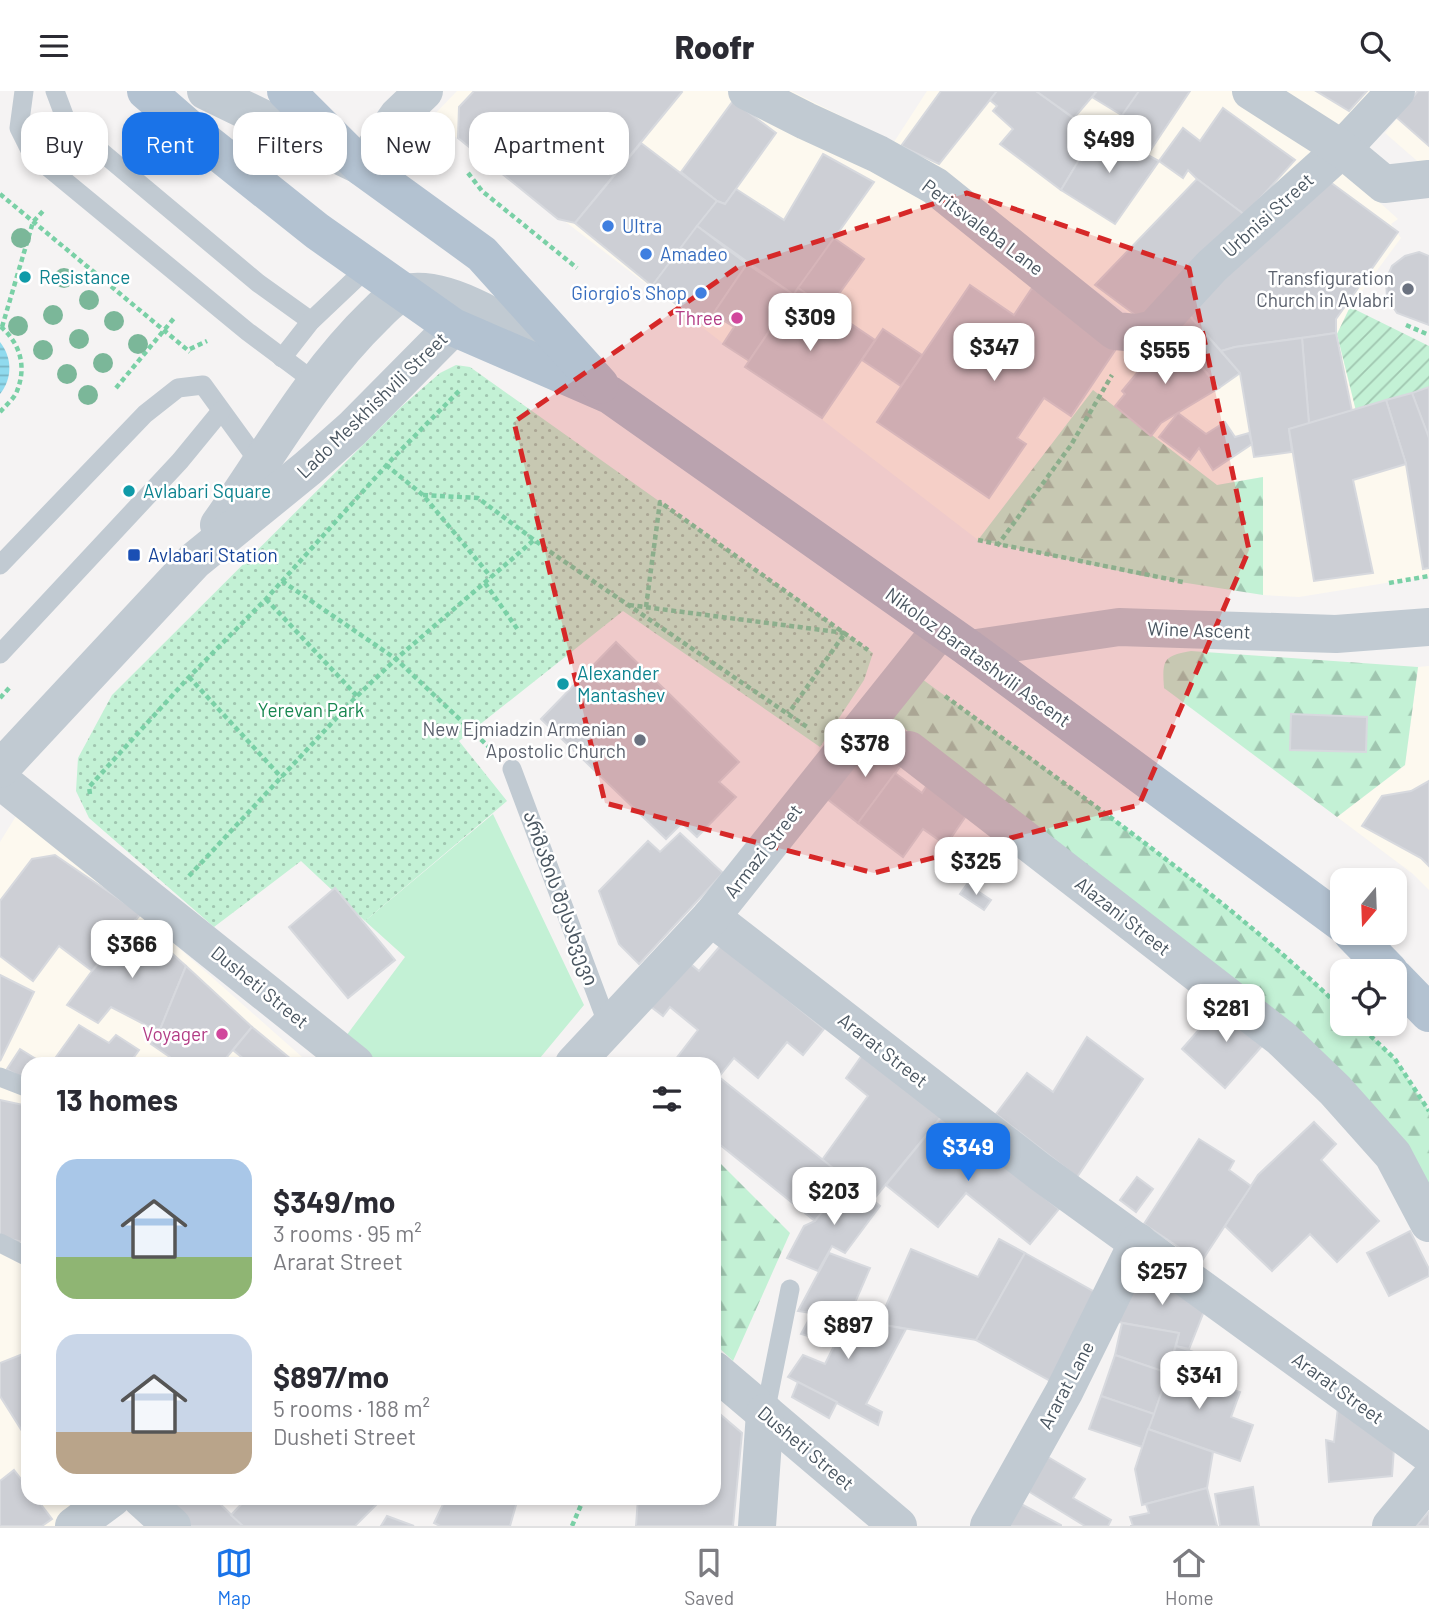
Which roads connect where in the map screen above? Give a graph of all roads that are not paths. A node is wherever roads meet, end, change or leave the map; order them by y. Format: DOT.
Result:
graph roads {
  1 [pos="24,91"];
  2 [pos="55,91"];
  3 [pos="146,91"];
  4 [pos="206,91"];
  5 [pos="286,91"];
  6 [pos="424,91"];
  7 [pos="747,91"];
  8 [pos="1251,91"];
  9 [pos="1396,91"];
  10 [pos="402,112"];
  11 [pos="1342,149"];
  12 [pos="361,166"];
  13 [pos="361,167"];
  14 [pos="373,175"];
  15 [pos="1429,179"];
  16 [pos="368,267"];
  17 [pos="403,293"];
  18 [pos="311,321"];
  19 [pos="453,327"];
  20 [pos="1137,333"];
  21 [pos="282,358"];
  22 [pos="316,383"];
  23 [pos="610,395"];
  24 [pos="221,411"];
  25 [pos="261,465"];
  26 [pos="194,562"];
  27 [pos="0,565"];
  28 [pos="1429,627"];
  29 [pos="955,639"];
  30 [pos="0,654"];
  31 [pos="909,750"];
  32 [pos="0,769"];
  33 [pos="512,769"];
  34 [pos="0,780"];
  35 [pos="1330,914"];
  36 [pos="710,917"];
  37 [pos="1364,945"];
  38 [pos="1377,959"];
  39 [pos="1407,990"];
  40 [pos="1429,1013"];
  41 [pos="609,1028"];
  42 [pos="346,1057"];
  43 [pos="581,1057"];
  44 [pos="0,1077"];
  45 [pos="21,1085"];
  46 [pos="1429,1223"];
  47 [pos="0,1243"];
  48 [pos="1138,1243"];
  49 [pos="21,1254"];
  50 [pos="790,1289"];
  51 [pos="721,1376"];
  52 [pos="765,1413"];
  53 [pos="1429,1454"];
  54 [pos="1429,1480"];
  55 [pos="102,1505"];
  56 [pos="149,1505"];
  57 [pos="74,1526"];
  58 [pos="172,1526"];
  59 [pos="757,1526"];
  60 [pos="898,1526"];
  61 [pos="989,1526"];
  62 [pos="1391,1526"];
  1 -- 21 [label="lane"];
  2 -- 18 [label="lane"];
  3 -- 16 [label="main road, Nikoloz Baratashvili Ascent"];
  4 -- 13 [label="street"];
  5 -- 12 [label="main road, Nikoloz Baratashvili Ascent"];
  6 -- 10 [label="street"];
  7 -- 20 [label="street, Peritsvaleba Lane"];
  8 -- 11 [label="street"];
  9 -- 11 [label="street, Urbnisi Street"];
  11 -- 15 [label="street"];
  11 -- 20 [label="street, Urbnisi Street"];
  14 -- 23 [label="main road, Nikoloz Baratashvili Ascent"];
  16 -- 17 [label="main road, Nikoloz Baratashvili Ascent"];
  16 -- 18 [label="lane"];
  17 -- 19 [label="main road, Nikoloz Baratashvili Ascent"];
  17 -- 22 [label="street, Lado Meskhishvili Street"];
  17 -- 23 [label="street"];
  18 -- 21 [label="lane"];
  19 -- 23 [label="main road, Nikoloz Baratashvili Ascent"];
  19 -- 26 [label="street, Lado Meskhishvili Street"];
  21 -- 22 [label="lane"];
  22 -- 25 [label="street, Lado Meskhishvili Street"];
  23 -- 29 [label="main road, Nikoloz Baratashvili Ascent"];
  24 -- 25 [label="lane"];
  24 -- 27 [label="lane"];
  24 -- 30 [label="lane"];
  25 -- 26 [label="street, Lado Meskhishvili Street"];
  26 -- 32 [label="street, Lado Meskhishvili Street"];
  28 -- 29 [label="street, Wine Ascent"];
  29 -- 35 [label="main road, Nikoloz Baratashvili Ascent"];
  29 -- 36 [label="street, Armazi Street"];
  31 -- 46 [label="street, Alazani Street"];
  33 -- 41 [label="lane, არმაზის შესახვევი"];
  34 -- 42 [label="street, Dusheti Street"];
  36 -- 41 [label="street, Armazi Street"];
  36 -- 48 [label="street, Ararat Street"];
  37 -- 38 [label="main road"];
  39 -- 40 [label="main road"];
  41 -- 43 [label="street, Armazi Street"];
  44 -- 45 [label="lane"];
  47 -- 49 [label="lane"];
  48 -- 53 [label="street, Ararat Street"];
  48 -- 61 [label="street, Ararat Lane"];
  50 -- 52 [label="lane"];
  51 -- 52 [label="street, Dusheti Street"];
  52 -- 59 [label="street"];
  52 -- 60 [label="street, Dusheti Street"];
  54 -- 62 [label="street"];
  55 -- 57 [label="street"];
  56 -- 58 [label="street"];
}
